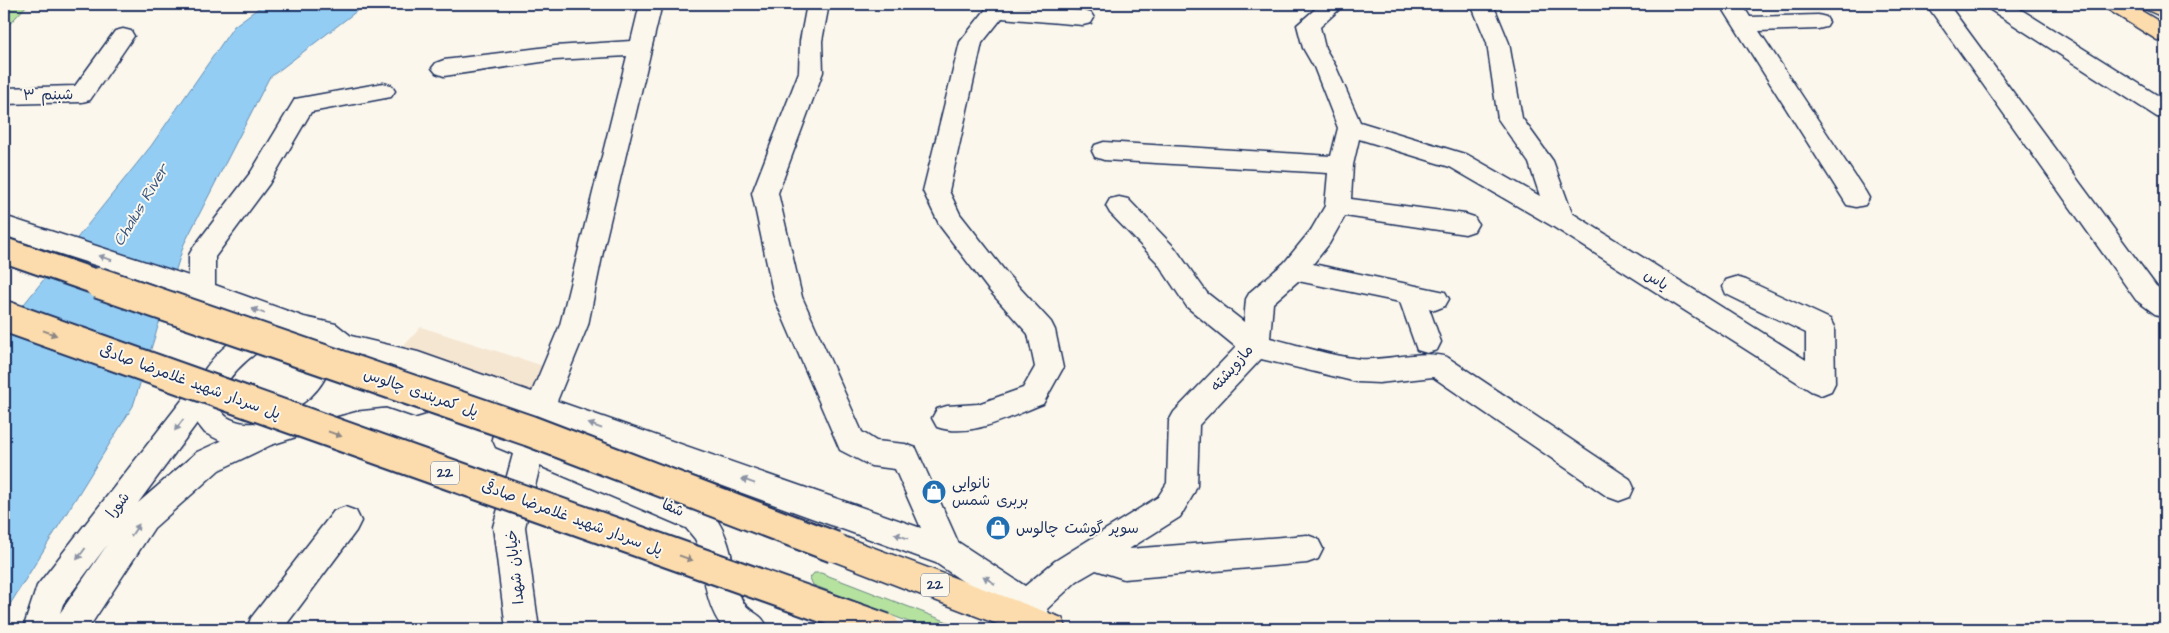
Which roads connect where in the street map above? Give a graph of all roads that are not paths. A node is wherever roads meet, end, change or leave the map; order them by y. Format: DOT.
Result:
graph roads {
  1 [pos="651,4"];
  2 [pos="818,4"];
  3 [pos="1334,4"];
  4 [pos="1482,4"];
  5 [pos="1731,4"];
  6 [pos="1937,4"];
  7 [pos="1997,4"];
  8 [pos="2115,4"];
  9 [pos="2152,4"];
  10 [pos="999,8"];
  11 [pos="2165,11"];
  12 [pos="1083,18"];
  13 [pos="1818,22"];
  14 [pos="1744,24"];
  15 [pos="2165,35"];
  16 [pos="123,36"];
  17 [pos="640,48"];
  18 [pos="444,68"];
  19 [pos="383,91"];
  20 [pos="4,96"];
  21 [pos="2165,111"];
  22 [pos="1350,128"];
  23 [pos="1104,151"];
  24 [pos="1341,164"];
  25 [pos="1856,198"];
  26 [pos="1119,206"];
  27 [pos="1338,206"];
  28 [pos="1561,219"];
  29 [pos="1465,224"];
  30 [pos="4,226"];
  31 [pos="4,250"];
  32 [pos="1293,270"];
  33 [pos="1736,287"];
  34 [pos="202,290"];
  35 [pos="2165,306"];
  36 [pos="4,316"];
  37 [pos="304,328"];
  38 [pos="1427,342"];
  39 [pos="343,345"];
  40 [pos="1255,346"];
  41 [pos="418,364"];
  42 [pos="208,386"];
  43 [pos="386,395"];
  44 [pos="541,406"];
  45 [pos="321,408"];
  46 [pos="947,418"];
  47 [pos="263,435"];
  48 [pos="530,447"];
  49 [pos="1619,488"];
  50 [pos="345,521"];
  51 [pos="1307,549"];
  52 [pos="947,552"];
  53 [pos="1091,554"];
  54 [pos="1038,619"];
  55 [pos="39,629"];
  56 [pos="69,629"];
  57 [pos="263,629"];
  58 [pos="522,629"];
  59 [pos="752,629"];
  60 [pos="885,629"];
  1 -- 17 [label="street"];
  2 -- 52 [label="street"];
  3 -- 22 [label="street"];
  4 -- 28 [label="street"];
  5 -- 14 [label="street"];
  6 -- 35 [label="street"];
  7 -- 21 [label="street"];
  8 -- 15 [label="highway"];
  9 -- 11 [label="highway"];
  10 -- 12 [label="street"];
  10 -- 46 [label="street"];
  13 -- 14 [label="street"];
  14 -- 25 [label="street"];
  16 -- 20 [label="street, شبنم ۳"];
  17 -- 18 [label="street"];
  17 -- 44 [label="street"];
  19 -- 34 [label="street"];
  22 -- 24 [label="street, مازوپشته"];
  22 -- 28 [label="street, یاس"];
  23 -- 24 [label="street"];
  24 -- 27 [label="street, مازوپشته"];
  26 -- 40 [label="street"];
  27 -- 29 [label="street"];
  27 -- 32 [label="street, مازوپشته"];
  28 -- 33 [label="street, یاس"];
  34 -- 30 [label="street, one-way"];
  31 -- 54 [label="highway, پل کمربندی چالوس / 22, bridge"];
  32 -- 38 [label="street"];
  32 -- 40 [label="street, مازوپشته"];
  37 -- 34 [label="street, one-way"];
  36 -- 60 [label="highway, پل سردار شهید غلامرضا صادقی / 22, one-way, bridge"];
  37 -- 39 [label="street"];
  37 -- 42 [label="street"];
  39 -- 41 [label="street"];
  39 -- 45 [label="street"];
  40 -- 49 [label="street"];
  40 -- 53 [label="street, مازوپشته"];
  41 -- 43 [label="street"];
  41 -- 44 [label="street"];
  42 -- 47 [label="street"];
  42 -- 55 [label="street, شورا, one-way"];
  43 -- 45 [label="street"];
  43 -- 48 [label="street, شفا"];
  52 -- 44 [label="street, one-way"];
  45 -- 47 [label="street"];
  56 -- 47 [label="street, شورا, one-way"];
  48 -- 58 [label="street, خیابان شهدا"];
  48 -- 59 [label="street, شفا"];
  50 -- 57 [label="street"];
  51 -- 53 [label="street"];
  54 -- 52 [label="street, one-way"];
  53 -- 54 [label="street, مازوپشته"];
}
